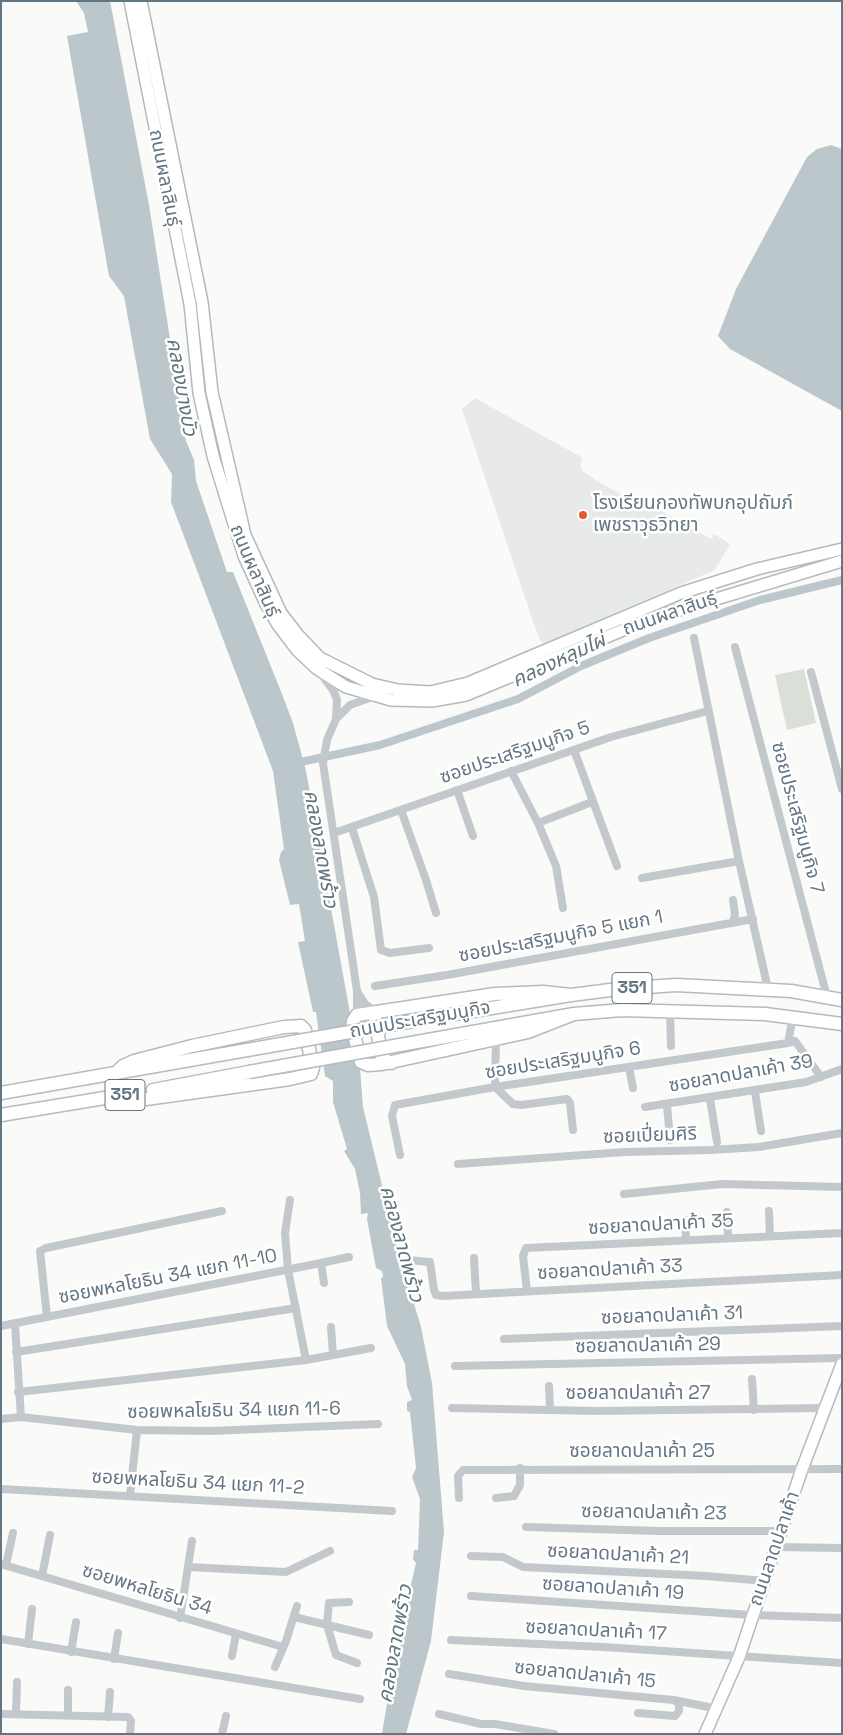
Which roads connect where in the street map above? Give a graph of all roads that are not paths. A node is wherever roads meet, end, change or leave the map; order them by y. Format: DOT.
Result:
graph roads {
  1 [pos="130,1"];
  2 [pos="140,1"];
  3 [pos="191,242"];
  4 [pos="177,245"];
  5 [pos="842,549"];
  6 [pos="842,561"];
  7 [pos="694,638"];
  8 [pos="735,647"];
  9 [pos="316,668"];
  10 [pos="811,672"];
  11 [pos="375,696"];
  12 [pos="708,711"];
  13 [pos="336,719"];
  14 [pos="574,750"];
  15 [pos="511,771"];
  16 [pos="842,789"];
  17 [pos="457,790"];
  18 [pos="592,802"];
  19 [pos="401,810"];
  20 [pos="538,823"];
  21 [pos="352,828"];
  22 [pos="334,833"];
  23 [pos="473,836"];
  24 [pos="739,861"];
  25 [pos="616,866"];
  26 [pos="642,878"];
  27 [pos="733,900"];
  28 [pos="563,908"];
  29 [pos="436,913"];
  30 [pos="753,919"];
  31 [pos="733,922"];
  32 [pos="429,948"];
  33 [pos="375,986"];
  34 [pos="771,990"];
  35 [pos="357,991"];
  36 [pos="571,995"];
  37 [pos="828,997"];
  38 [pos="842,1000"];
  39 [pos="670,1010"];
  40 [pos="380,1012"];
  41 [pos="574,1014"];
  42 [pos="765,1014"];
  43 [pos="357,1015"];
  44 [pos="792,1016"];
  45 [pos="820,1020"];
  46 [pos="842,1024"];
  47 [pos="842,1028"];
  48 [pos="496,1040"];
  49 [pos="788,1043"];
  50 [pos="671,1046"];
  51 [pos="390,1063"];
  52 [pos="629,1067"];
  53 [pos="842,1069"];
  54 [pos="117,1072"];
  55 [pos="821,1077"];
  56 [pos="495,1087"];
  57 [pos="633,1088"];
  58 [pos="755,1092"];
  59 [pos="1,1093"];
  60 [pos="122,1096"];
  61 [pos="710,1099"];
  62 [pos="667,1105"];
  63 [pos="645,1107"];
  64 [pos="1,1115"];
  65 [pos="573,1130"];
  66 [pos="761,1132"];
  67 [pos="842,1133"];
  68 [pos="670,1140"];
  69 [pos="717,1142"];
  70 [pos="400,1155"];
  71 [pos="458,1164"];
  72 [pos="842,1187"];
  73 [pos="624,1194"];
  74 [pos="290,1200"];
  75 [pos="769,1210"];
  76 [pos="222,1211"];
  77 [pos="727,1212"];
  78 [pos="684,1220"];
  79 [pos="842,1233"];
  80 [pos="770,1236"];
  81 [pos="728,1238"];
  82 [pos="686,1240"];
  83 [pos="349,1257"];
  84 [pos="474,1258"];
  85 [pos="408,1260"];
  86 [pos="321,1263"];
  87 [pos="288,1270"];
  88 [pos="842,1275"];
  89 [pos="324,1283"];
  90 [pos="527,1291"];
  91 [pos="476,1294"];
  92 [pos="296,1308"];
  93 [pos="47,1317"];
  94 [pos="15,1324"];
  95 [pos="1,1326"];
  96 [pos="842,1326"];
  97 [pos="331,1327"];
  98 [pos="504,1339"];
  99 [pos="371,1348"];
  100 [pos="16,1352"];
  101 [pos="333,1355"];
  102 [pos="842,1358"];
  103 [pos="306,1360"];
  104 [pos="842,1364"];
  105 [pos="456,1366"];
  106 [pos="752,1379"];
  107 [pos="549,1386"];
  108 [pos="18,1392"];
  109 [pos="452,1408"];
  110 [pos="824,1408"];
  111 [pos="550,1410"];
  112 [pos="754,1410"];
  113 [pos="21,1417"];
  114 [pos="1,1418"];
  115 [pos="378,1424"];
  116 [pos="137,1430"];
  117 [pos="520,1468"];
  118 [pos="802,1469"];
  119 [pos="842,1469"];
  120 [pos="1,1489"];
  121 [pos="130,1495"];
  122 [pos="459,1498"];
  123 [pos="496,1498"];
  124 [pos="392,1511"];
  125 [pos="526,1527"];
  126 [pos="781,1531"];
  127 [pos="13,1533"];
  128 [pos="50,1535"];
  129 [pos="192,1541"];
  130 [pos="775,1547"];
  131 [pos="842,1548"];
  132 [pos="330,1551"];
  133 [pos="471,1556"];
  134 [pos="4,1565"];
  135 [pos="188,1567"];
  136 [pos="42,1576"];
  137 [pos="765,1581"];
  138 [pos="471,1596"];
  139 [pos="349,1602"];
  140 [pos="297,1606"];
  141 [pos="32,1609"];
  142 [pos="752,1615"];
  143 [pos="294,1617"];
  144 [pos="180,1618"];
  145 [pos="842,1618"];
  146 [pos="76,1622"];
  147 [pos="327,1625"];
  148 [pos="118,1633"];
  149 [pos="236,1634"];
  150 [pos="369,1635"];
  151 [pos="1,1639"];
  152 [pos="451,1640"];
  153 [pos="28,1644"];
  154 [pos="283,1647"];
  155 [pos="71,1652"];
  156 [pos="232,1656"];
  157 [pos="739,1657"];
  158 [pos="114,1659"];
  159 [pos="357,1663"];
  160 [pos="842,1663"];
  161 [pos="275,1667"];
  162 [pos="449,1674"];
  163 [pos="17,1682"];
  164 [pos="68,1690"];
  165 [pos="110,1692"];
  166 [pos="360,1699"];
  167 [pos="674,1700"];
  168 [pos="718,1709"];
  169 [pos="638,1713"];
  170 [pos="1,1714"];
  171 [pos="16,1714"];
  172 [pos="439,1714"];
  173 [pos="68,1716"];
  174 [pos="226,1716"];
  175 [pos="108,1717"];
  176 [pos="481,1724"];
  177 [pos="130,1734"];
  178 [pos="222,1734"];
  179 [pos="478,1734"];
  180 [pos="554,1734"];
  181 [pos="705,1734"];
  1 -- 4 [label="main road, ถนนผลาสินธุ์"];
  2 -- 3 [label="main road, ถนนผลาสินธุ์"];
  3 -- 4 [label="main road"];
  3 -- 5 [label="main road, ถนนผลาสินธุ์"];
  4 -- 9 [label="main road, ถนนผลาสินธุ์"];
  6 -- 11 [label="main road, ถนนผลาสินธุ์"];
  7 -- 12 [label="street"];
  8 -- 37 [label="street, ซอยประเสริฐมนูกิจ 7"];
  9 -- 11 [label="main road, ถนนผลาสินธุ์"];
  9 -- 13 [label="street"];
  10 -- 16 [label="street"];
  11 -- 13 [label="street"];
  12 -- 14 [label="street, ซอยประเสริฐมนูกิจ 5"];
  12 -- 24 [label="street"];
  13 -- 22 [label="street"];
  14 -- 15 [label="street, ซอยประเสริฐมนูกิจ 5"];
  14 -- 18 [label="street"];
  15 -- 17 [label="street, ซอยประเสริฐมนูกิจ 5"];
  15 -- 20 [label="street"];
  17 -- 19 [label="street, ซอยประเสริฐมนูกิจ 5"];
  17 -- 23 [label="street"];
  18 -- 20 [label="street"];
  18 -- 25 [label="street"];
  19 -- 21 [label="street, ซอยประเสริฐมนูกิจ 5"];
  19 -- 29 [label="street"];
  20 -- 28 [label="street"];
  21 -- 22 [label="street, ซอยประเสริฐมนูกิจ 5"];
  21 -- 32 [label="street"];
  22 -- 35 [label="street"];
  24 -- 26 [label="street"];
  24 -- 30 [label="street"];
  27 -- 31 [label="street"];
  30 -- 31 [label="street, ซอยประเสริฐมนูกิจ 5 แยก 1"];
  30 -- 34 [label="street"];
  31 -- 33 [label="street, ซอยประเสริฐมนูกิจ 5 แยก 1"];
  34 -- 36 [label="main road, ถนนประเสริฐมนูกิจ / 351"];
  34 -- 37 [label="main road, ถนนประเสริฐมนูกิจ / 351"];
  34 -- 42 [label="main road"];
  35 -- 40 [label="street"];
  35 -- 43 [label="street"];
  36 -- 40 [label="main road"];
  36 -- 54 [label="main road, ถนนประเสริฐมนูกิจ / 351, bridge"];
  37 -- 38 [label="main road, ถนนประเสริฐมนูกิจ / 351"];
  39 -- 41 [label="main road, ถนนประเสริฐมนูกิจ / 351"];
  39 -- 42 [label="main road, ถนนประเสริฐมนูกิจ / 351"];
  39 -- 50 [label="street"];
  40 -- 43 [label="main road"];
  40 -- 51 [label="main road"];
  41 -- 48 [label="main road"];
  41 -- 60 [label="main road, ถนนประเสริฐมนูกิจ / 351, bridge"];
  42 -- 44 [label="main road, ถนนประเสริฐมนูกิจ / 351"];
  43 -- 51 [label="main road"];
  44 -- 45 [label="main road, ถนนประเสริฐมนูกิจ / 351"];
  44 -- 49 [label="street"];
  45 -- 46 [label="main road, ถนนประเสริฐมนูกิจ / 351"];
  45 -- 47 [label="main road"];
  48 -- 51 [label="main road"];
  48 -- 56 [label="street"];
  49 -- 52 [label="street, ซอยประเสริฐมนูกิจ 6"];
  49 -- 55 [label="street"];
  52 -- 56 [label="street, ซอยประเสริฐมนูกิจ 6"];
  52 -- 57 [label="street"];
  53 -- 55 [label="street, ซอยลาดปลาเค้า 39"];
  54 -- 59 [label="main road, ถนนประเสริฐมนูกิจ / 351"];
  54 -- 60 [label="main road"];
  55 -- 58 [label="street, ซอยลาดปลาเค้า 39"];
  56 -- 65 [label="street"];
  56 -- 70 [label="street, ซอยประเสริฐมนูกิจ 6"];
  58 -- 61 [label="street, ซอยลาดปลาเค้า 39"];
  58 -- 66 [label="street"];
  60 -- 64 [label="main road, ถนนประเสริฐมนูกิจ / 351"];
  61 -- 62 [label="street, ซอยลาดปลาเค้า 39"];
  61 -- 69 [label="street"];
  62 -- 63 [label="street, ซอยลาดปลาเค้า 39"];
  62 -- 68 [label="street"];
  67 -- 71 [label="street, ซอยเปี่ยมศิริ"];
  72 -- 73 [label="street"];
  74 -- 87 [label="street"];
  75 -- 80 [label="street"];
  76 -- 93 [label="street"];
  77 -- 81 [label="street"];
  78 -- 82 [label="street"];
  79 -- 80 [label="street, ซอยลาดปลาเค้า 35"];
  80 -- 81 [label="street, ซอยลาดปลาเค้า 35"];
  81 -- 82 [label="street, ซอยลาดปลาเค้า 35"];
  82 -- 90 [label="street, ซอยลาดปลาเค้า 35"];
  83 -- 86 [label="street, ซอยพหลโยธิน 34 แยก 11-10"];
  84 -- 91 [label="street"];
  85 -- 91 [label="street, ซอยลาดปลาเค้า 33"];
  86 -- 87 [label="street, ซอยพหลโยธิน 34 แยก 11-10"];
  86 -- 89 [label="street"];
  87 -- 92 [label="street"];
  87 -- 93 [label="street, ซอยพหลโยธิน 34 แยก 11-10"];
  88 -- 90 [label="street, ซอยลาดปลาเค้า 33"];
  90 -- 91 [label="street, ซอยลาดปลาเค้า 33"];
  92 -- 100 [label="street"];
  92 -- 103 [label="street"];
  93 -- 94 [label="street, ซอยพหลโยธิน 34 แยก 11-10"];
  94 -- 95 [label="street, ซอยพหลโยธิน 34 แยก 11-10"];
  94 -- 100 [label="street"];
  96 -- 98 [label="street, ซอยลาดปลาเค้า 31"];
  97 -- 101 [label="street"];
  99 -- 101 [label="street"];
  100 -- 108 [label="street"];
  101 -- 103 [label="street"];
  102 -- 105 [label="street, ซอยลาดปลาเค้า 29"];
  103 -- 108 [label="street"];
  104 -- 110 [label="main road, ถนนลาดปลาเค้า"];
  106 -- 112 [label="street"];
  107 -- 111 [label="street"];
  108 -- 113 [label="street"];
  109 -- 111 [label="street, ซอยลาดปลาเค้า 27"];
  110 -- 112 [label="street, ซอยลาดปลาเค้า 27"];
  110 -- 118 [label="main road, ถนนลาดปลาเค้า"];
  111 -- 112 [label="street, ซอยลาดปลาเค้า 27"];
  113 -- 114 [label="street, ซอยพหลโยธิน 34 แยก 11-6"];
  113 -- 116 [label="street, ซอยพหลโยธิน 34 แยก 11-6"];
  115 -- 116 [label="street, ซอยพหลโยธิน 34 แยก 11-6"];
  116 -- 121 [label="street"];
  117 -- 118 [label="street, ซอยลาดปลาเค้า 25"];
  117 -- 122 [label="street, ซอยลาดปลาเค้า 25"];
  117 -- 123 [label="street"];
  118 -- 119 [label="street, ซอยลาดปลาเค้า 25"];
  118 -- 126 [label="main road, ถนนลาดปลาเค้า"];
  120 -- 121 [label="street, ซอยพหลโยธิน 34 แยก 11-2"];
  121 -- 124 [label="street, ซอยพหลโยธิน 34 แยก 11-2"];
  125 -- 126 [label="street, ซอยลาดปลาเค้า 23"];
  126 -- 130 [label="main road, ถนนลาดปลาเค้า"];
  127 -- 134 [label="street"];
  128 -- 136 [label="street"];
  129 -- 135 [label="street"];
  130 -- 131 [label="street"];
  130 -- 137 [label="main road, ถนนลาดปลาเค้า"];
  132 -- 135 [label="street"];
  133 -- 137 [label="street, ซอยลาดปลาเค้า 21"];
  134 -- 136 [label="street, ซอยพหลโยธิน 34"];
  135 -- 144 [label="street"];
  136 -- 144 [label="street, ซอยพหลโยธิน 34"];
  137 -- 142 [label="main road, ถนนลาดปลาเค้า"];
  138 -- 142 [label="street, ซอยลาดปลาเค้า 19"];
  139 -- 147 [label="street"];
  140 -- 143 [label="street"];
  141 -- 153 [label="street"];
  142 -- 145 [label="street, ซอยลาดปลาเค้า 19"];
  142 -- 157 [label="main road, ถนนลาดปลาเค้า"];
  143 -- 147 [label="street"];
  143 -- 154 [label="street"];
  144 -- 149 [label="street, ซอยพหลโยธิน 34"];
  146 -- 155 [label="street"];
  147 -- 150 [label="street"];
  147 -- 159 [label="street"];
  148 -- 158 [label="street"];
  149 -- 154 [label="street, ซอยพหลโยธิน 34"];
  149 -- 156 [label="street"];
  151 -- 153 [label="street"];
  152 -- 157 [label="street, ซอยลาดปลาเค้า 17"];
  153 -- 155 [label="street"];
  154 -- 161 [label="street"];
  155 -- 158 [label="street"];
  157 -- 160 [label="street, ซอยลาดปลาเค้า 17"];
  157 -- 168 [label="main road, ถนนลาดปลาเค้า"];
  158 -- 166 [label="street"];
  162 -- 167 [label="street, ซอยลาดปลาเค้า 15"];
  163 -- 171 [label="street"];
  164 -- 173 [label="street"];
  165 -- 175 [label="street"];
  167 -- 168 [label="street, ซอยลาดปลาเค้า 15"];
  167 -- 169 [label="street"];
  168 -- 181 [label="main road, ถนนลาดปลาเค้า"];
  170 -- 171 [label="street"];
  171 -- 173 [label="street"];
  172 -- 176 [label="street"];
  173 -- 175 [label="street"];
  174 -- 178 [label="street"];
  175 -- 177 [label="street"];
  176 -- 179 [label="street"];
  176 -- 180 [label="street"];
}
